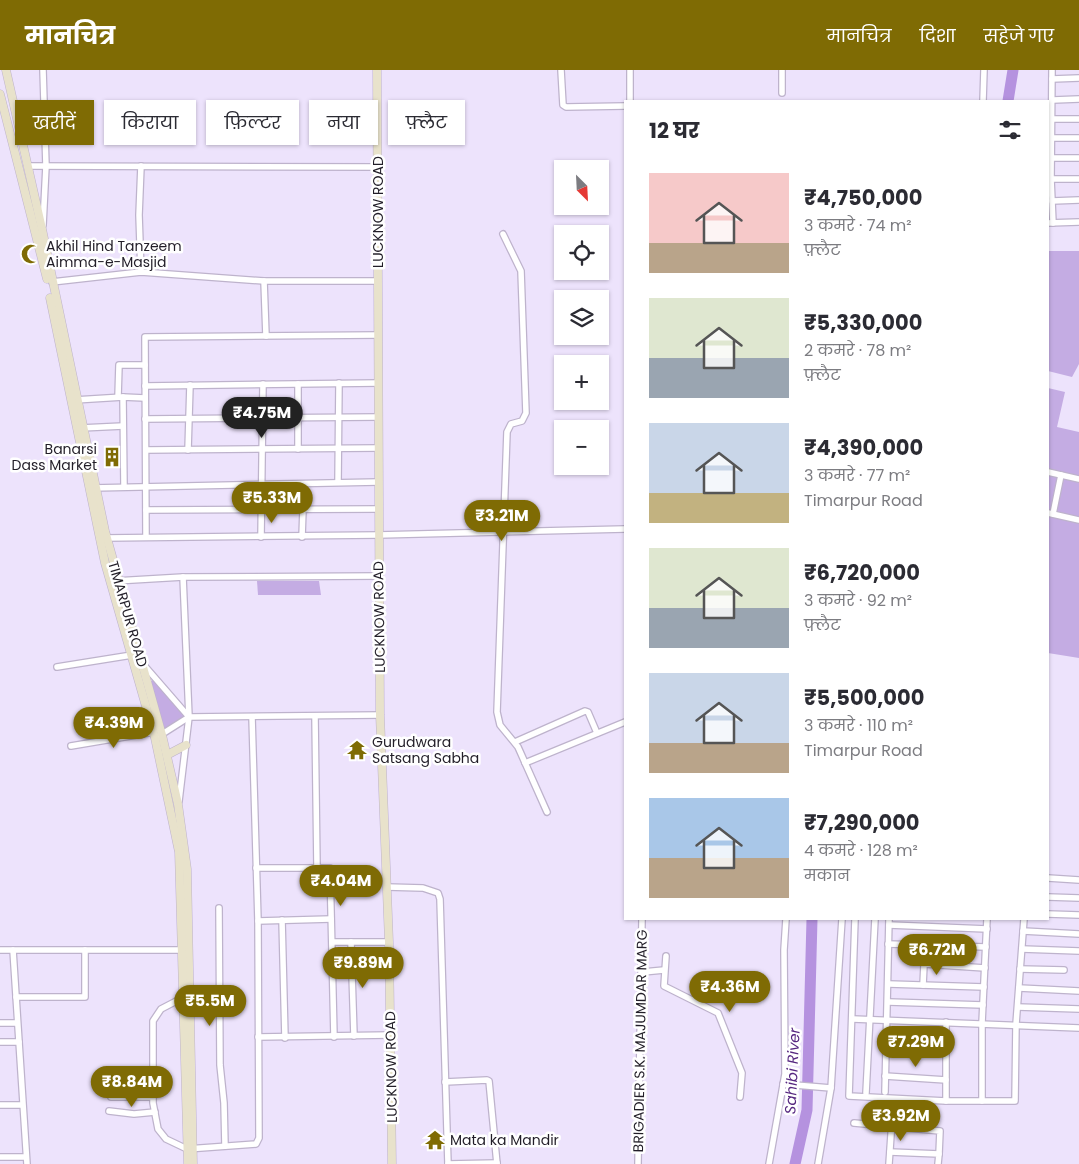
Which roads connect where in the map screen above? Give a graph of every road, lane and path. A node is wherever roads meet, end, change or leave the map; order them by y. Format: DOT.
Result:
graph roads {
  1 [pos="6,70"];
  2 [pos="44,70"];
  3 [pos="377,70"];
  4 [pos="561,70"];
  5 [pos="630,70"];
  6 [pos="782,70"];
  7 [pos="984,70"];
  8 [pos="1052,70"];
  9 [pos="1079,78"];
  10 [pos="1052,80"];
  11 [pos="782,93"];
  12 [pos="0,94"];
  13 [pos="1079,99"];
  14 [pos="630,100"];
  15 [pos="983,100"];
  16 [pos="1053,100"];
  17 [pos="624,106"];
  18 [pos="1052,119"];
  19 [pos="1079,119"];
  20 [pos="1051,138"];
  21 [pos="1079,138"];
  22 [pos="1051,158"];
  23 [pos="1079,158"];
  24 [pos="28,166"];
  25 [pos="46,166"];
  26 [pos="141,166"];
  27 [pos="378,167"];
  28 [pos="1051,179"];
  29 [pos="1079,179"];
  30 [pos="1079,200"];
  31 [pos="1052,201"];
  32 [pos="1079,222"];
  33 [pos="1050,223"];
  34 [pos="38,230"];
  35 [pos="503,234"];
  36 [pos="141,272"];
  37 [pos="264,281"];
  38 [pos="378,281"];
  39 [pos="50,282"];
  40 [pos="378,335"];
  41 [pos="266,336"];
  42 [pos="145,365"];
  43 [pos="339,383"];
  44 [pos="378,383"];
  45 [pos="262,384"];
  46 [pos="298,384"];
  47 [pos="190,385"];
  48 [pos="145,386"];
  49 [pos="121,397"];
  50 [pos="145,398"];
  51 [pos="74,400"];
  52 [pos="262,418"];
  53 [pos="298,418"];
  54 [pos="339,418"];
  55 [pos="378,418"];
  56 [pos="146,419"];
  57 [pos="188,419"];
  58 [pos="123,426"];
  59 [pos="80,428"];
  60 [pos="378,448"];
  61 [pos="263,449"];
  62 [pos="298,449"];
  63 [pos="338,449"];
  64 [pos="146,450"];
  65 [pos="188,450"];
  66 [pos="1049,472"];
  67 [pos="1062,475"];
  68 [pos="1079,479"];
  69 [pos="338,482"];
  70 [pos="378,482"];
  71 [pos="262,484"];
  72 [pos="146,486"];
  73 [pos="124,487"];
  74 [pos="92,488"];
  75 [pos="378,509"];
  76 [pos="146,510"];
  77 [pos="262,510"];
  78 [pos="303,510"];
  79 [pos="1050,514"];
  80 [pos="1079,520"];
  81 [pos="624,529"];
  82 [pos="502,532"];
  83 [pos="378,535"];
  84 [pos="146,537"];
  85 [pos="261,537"];
  86 [pos="302,537"];
  87 [pos="103,538"];
  88 [pos="378,576"];
  89 [pos="183,577"];
  90 [pos="114,581"];
  91 [pos="132,655"];
  92 [pos="142,663"];
  93 [pos="57,667"];
  94 [pos="380,715"];
  95 [pos="314,716"];
  96 [pos="252,717"];
  97 [pos="189,718"];
  98 [pos="624,722"];
  99 [pos="597,733"];
  100 [pos="157,735"];
  101 [pos="515,742"];
  102 [pos="186,745"];
  103 [pos="71,746"];
  104 [pos="167,755"];
  105 [pos="525,763"];
  106 [pos="178,804"];
  107 [pos="547,812"];
  108 [pos="317,867"];
  109 [pos="256,868"];
  110 [pos="1049,878"];
  111 [pos="1079,880"];
  112 [pos="387,887"];
  113 [pos="1049,897"];
  114 [pos="1079,898"];
  115 [pos="219,908"];
  116 [pos="1049,914"];
  117 [pos="1079,915"];
  118 [pos="331,918"];
  119 [pos="282,920"];
  120 [pos="642,920"];
  121 [pos="786,920"];
  122 [pos="842,920"];
  123 [pos="855,920"];
  124 [pos="875,920"];
  125 [pos="987,920"];
  126 [pos="1024,920"];
  127 [pos="258,921"];
  128 [pos="889,922"];
  129 [pos="987,929"];
  130 [pos="1023,931"];
  131 [pos="1079,934"];
  132 [pos="332,942"];
  133 [pos="352,942"];
  134 [pos="389,942"];
  135 [pos="888,944"];
  136 [pos="925,944"];
  137 [pos="986,946"];
  138 [pos="1022,949"];
  139 [pos="0,950"];
  140 [pos="13,950"];
  141 [pos="85,950"];
  142 [pos="186,950"];
  143 [pos="1079,952"];
  144 [pos="666,956"];
  145 [pos="924,964"];
  146 [pos="985,968"];
  147 [pos="1020,969"];
  148 [pos="664,970"];
  149 [pos="1064,970"];
  150 [pos="643,972"];
  151 [pos="889,984"];
  152 [pos="923,985"];
  153 [pos="984,987"];
  154 [pos="1019,988"];
  155 [pos="1079,991"];
  156 [pos="187,996"];
  157 [pos="16,997"];
  158 [pos="889,1002"];
  159 [pos="983,1005"];
  160 [pos="1018,1007"];
  161 [pos="1079,1009"];
  162 [pos="852,1019"];
  163 [pos="870,1020"];
  164 [pos="888,1020"];
  165 [pos="946,1022"];
  166 [pos="982,1022"];
  167 [pos="18,1023"];
  168 [pos="0,1024"];
  169 [pos="1016,1024"];
  170 [pos="1079,1028"];
  171 [pos="390,1035"];
  172 [pos="354,1036"];
  173 [pos="258,1037"];
  174 [pos="334,1037"];
  175 [pos="286,1038"];
  176 [pos="0,1042"];
  177 [pos="19,1042"];
  178 [pos="885,1076"];
  179 [pos="946,1080"];
  180 [pos="445,1082"];
  181 [pos="783,1084"];
  182 [pos="828,1087"];
  183 [pos="885,1092"];
  184 [pos="866,1093"];
  185 [pos="112,1097"];
  186 [pos="153,1097"];
  187 [pos="740,1097"];
  188 [pos="946,1101"];
  189 [pos="982,1101"];
  190 [pos="0,1105"];
  191 [pos="22,1105"];
  192 [pos="109,1111"];
  193 [pos="155,1112"];
  194 [pos="854,1123"];
  195 [pos="891,1123"];
  196 [pos="225,1146"];
  197 [pos="190,1148"];
  198 [pos="890,1152"];
  199 [pos="939,1154"];
  200 [pos="0,1157"];
  201 [pos="26,1161"];
  202 [pos="188,1164"];
  203 [pos="193,1164"];
  204 [pos="392,1164"];
  205 [pos="448,1164"];
  206 [pos="497,1164"];
  207 [pos="638,1164"];
  208 [pos="769,1164"];
  209 [pos="818,1164"];
  210 [pos="889,1164"];
  211 [pos="938,1164"];
  1 -- 24 [label="street, TIMARPUR ROAD"];
  2 -- 25 [label="street"];
  3 -- 27 [label="street, LUCKNOW ROAD"];
  4 -- 17 [label="street"];
  5 -- 14 [label="street"];
  6 -- 11 [label="street"];
  7 -- 15 [label="street"];
  8 -- 10 [label="street"];
  9 -- 10 [label="street"];
  10 -- 16 [label="street"];
  12 -- 34 [label="street, TIMARPUR ROAD"];
  13 -- 16 [label="street"];
  16 -- 18 [label="street"];
  18 -- 19 [label="street"];
  18 -- 20 [label="street"];
  20 -- 21 [label="street"];
  20 -- 22 [label="street"];
  22 -- 23 [label="street"];
  22 -- 28 [label="street"];
  24 -- 25 [label="street"];
  24 -- 34 [label="street, TIMARPUR ROAD"];
  25 -- 26 [label="street"];
  25 -- 34 [label="street"];
  26 -- 27 [label="street"];
  26 -- 36 [label="street"];
  27 -- 38 [label="street, LUCKNOW ROAD"];
  28 -- 29 [label="street"];
  28 -- 31 [label="street"];
  30 -- 31 [label="street"];
  31 -- 33 [label="street"];
  32 -- 33 [label="street"];
  34 -- 39 [label="street, TIMARPUR ROAD"];
  35 -- 82 [label="street"];
  36 -- 37 [label="street"];
  36 -- 39 [label="street"];
  37 -- 38 [label="street"];
  37 -- 41 [label="street"];
  38 -- 40 [label="street, LUCKNOW ROAD"];
  39 -- 51 [label="street, TIMARPUR ROAD"];
  40 -- 41 [label="street"];
  40 -- 44 [label="street, LUCKNOW ROAD"];
  41 -- 42 [label="street"];
  42 -- 48 [label="street"];
  42 -- 49 [label="street"];
  43 -- 44 [label="street"];
  43 -- 46 [label="street"];
  43 -- 54 [label="street"];
  44 -- 55 [label="street, LUCKNOW ROAD"];
  45 -- 46 [label="street"];
  45 -- 47 [label="street"];
  45 -- 52 [label="street"];
  46 -- 53 [label="street"];
  47 -- 48 [label="street"];
  47 -- 57 [label="street"];
  48 -- 50 [label="street"];
  49 -- 50 [label="street"];
  49 -- 51 [label="street"];
  49 -- 58 [label="street"];
  50 -- 56 [label="street"];
  51 -- 59 [label="street, TIMARPUR ROAD"];
  52 -- 53 [label="street"];
  52 -- 57 [label="street"];
  52 -- 61 [label="street"];
  53 -- 54 [label="street"];
  53 -- 62 [label="street"];
  54 -- 55 [label="street"];
  54 -- 63 [label="street"];
  55 -- 60 [label="street, LUCKNOW ROAD"];
  56 -- 57 [label="street"];
  56 -- 64 [label="street"];
  57 -- 65 [label="street"];
  58 -- 59 [label="street"];
  58 -- 73 [label="street"];
  59 -- 74 [label="street, TIMARPUR ROAD"];
  60 -- 63 [label="street"];
  60 -- 70 [label="street, LUCKNOW ROAD"];
  61 -- 62 [label="street"];
  61 -- 65 [label="street"];
  61 -- 71 [label="street"];
  62 -- 63 [label="street"];
  63 -- 69 [label="street"];
  64 -- 65 [label="street"];
  64 -- 72 [label="street"];
  66 -- 67 [label="street"];
  67 -- 68 [label="street"];
  67 -- 79 [label="street"];
  69 -- 70 [label="street"];
  69 -- 71 [label="street"];
  70 -- 75 [label="street, LUCKNOW ROAD"];
  71 -- 72 [label="street"];
  71 -- 77 [label="street"];
  72 -- 73 [label="street"];
  72 -- 76 [label="street"];
  73 -- 74 [label="street"];
  74 -- 87 [label="street, TIMARPUR ROAD"];
  75 -- 78 [label="street"];
  75 -- 83 [label="street, LUCKNOW ROAD"];
  76 -- 77 [label="street"];
  76 -- 84 [label="street"];
  77 -- 78 [label="street"];
  77 -- 85 [label="street"];
  78 -- 86 [label="street"];
  79 -- 80 [label="street"];
  81 -- 82 [label="street"];
  82 -- 83 [label="street"];
  82 -- 101 [label="street"];
  83 -- 86 [label="street"];
  83 -- 88 [label="street, LUCKNOW ROAD"];
  84 -- 85 [label="street"];
  84 -- 87 [label="street"];
  85 -- 86 [label="street"];
  87 -- 90 [label="street, TIMARPUR ROAD"];
  88 -- 89 [label="street"];
  88 -- 94 [label="street, LUCKNOW ROAD"];
  89 -- 90 [label="street"];
  89 -- 97 [label="street"];
  90 -- 91 [label="street, TIMARPUR ROAD"];
  90 -- 92 [label="street, TIMARPUR ROAD"];
  91 -- 93 [label="street"];
  91 -- 100 [label="street, TIMARPUR ROAD"];
  92 -- 97 [label="street"];
  92 -- 100 [label="street, TIMARPUR ROAD"];
  94 -- 95 [label="street"];
  94 -- 112 [label="street, LUCKNOW ROAD"];
  95 -- 96 [label="street"];
  95 -- 108 [label="street"];
  96 -- 97 [label="street"];
  96 -- 109 [label="street"];
  97 -- 100 [label="street"];
  97 -- 102 [label="street"];
  98 -- 99 [label="street"];
  99 -- 101 [label="street"];
  99 -- 105 [label="street"];
  100 -- 103 [label="street"];
  100 -- 104 [label="street, TIMARPUR ROAD"];
  100 -- 142 [label="street, TIMARPUR ROAD"];
  101 -- 105 [label="street"];
  102 -- 104 [label="street"];
  102 -- 106 [label="street"];
  104 -- 106 [label="street, TIMARPUR ROAD"];
  105 -- 107 [label="street"];
  106 -- 142 [label="street, TIMARPUR ROAD"];
  108 -- 109 [label="street"];
  108 -- 118 [label="street"];
  109 -- 127 [label="street"];
  110 -- 111 [label="street"];
  112 -- 134 [label="street, LUCKNOW ROAD"];
  112 -- 180 [label="street"];
  113 -- 114 [label="street"];
  115 -- 196 [label="street"];
  116 -- 117 [label="street"];
  118 -- 119 [label="street"];
  118 -- 132 [label="street"];
  119 -- 127 [label="street"];
  119 -- 175 [label="street"];
  120 -- 150 [label="street, BRIGADIER S.K. MAJUMDAR MARG"];
  121 -- 181 [label="street"];
  122 -- 182 [label="street"];
  123 -- 162 [label="street"];
  124 -- 163 [label="street"];
  125 -- 129 [label="street"];
  126 -- 130 [label="street"];
  127 -- 173 [label="street"];
  128 -- 129 [label="street"];
  128 -- 135 [label="street"];
  129 -- 137 [label="street"];
  130 -- 131 [label="street"];
  130 -- 138 [label="street"];
  132 -- 133 [label="street"];
  132 -- 174 [label="street"];
  133 -- 134 [label="street"];
  133 -- 172 [label="street"];
  134 -- 171 [label="street, LUCKNOW ROAD"];
  135 -- 136 [label="street"];
  135 -- 151 [label="street"];
  136 -- 137 [label="street"];
  136 -- 145 [label="street"];
  137 -- 146 [label="street"];
  138 -- 143 [label="street"];
  138 -- 147 [label="street"];
  139 -- 140 [label="street"];
  140 -- 141 [label="street"];
  140 -- 157 [label="street"];
  141 -- 142 [label="street"];
  141 -- 157 [label="street"];
  142 -- 156 [label="street, TIMARPUR ROAD"];
  144 -- 148 [label="street"];
  145 -- 146 [label="street"];
  145 -- 152 [label="street"];
  146 -- 153 [label="street"];
  147 -- 149 [label="street"];
  147 -- 154 [label="street"];
  148 -- 150 [label="street"];
  148 -- 187 [label="street"];
  150 -- 207 [label="street, BRIGADIER S.K. MAJUMDAR MARG"];
  151 -- 152 [label="street"];
  151 -- 158 [label="street"];
  152 -- 153 [label="street"];
  153 -- 159 [label="street"];
  154 -- 155 [label="street"];
  154 -- 160 [label="street"];
  156 -- 186 [label="street"];
  156 -- 197 [label="street, TIMARPUR ROAD"];
  157 -- 167 [label="street"];
  158 -- 159 [label="street"];
  158 -- 164 [label="street"];
  159 -- 166 [label="street"];
  160 -- 161 [label="street"];
  160 -- 169 [label="street"];
  162 -- 163 [label="street"];
  162 -- 188 [label="street"];
  163 -- 164 [label="street"];
  163 -- 184 [label="street"];
  164 -- 165 [label="street"];
  164 -- 178 [label="street"];
  165 -- 166 [label="street"];
  165 -- 179 [label="street"];
  166 -- 169 [label="street"];
  166 -- 189 [label="street"];
  167 -- 168 [label="street"];
  167 -- 177 [label="street"];
  169 -- 170 [label="street"];
  169 -- 189 [label="street"];
  171 -- 172 [label="street"];
  171 -- 204 [label="street, LUCKNOW ROAD"];
  172 -- 174 [label="street"];
  173 -- 175 [label="street"];
  173 -- 196 [label="street"];
  174 -- 175 [label="street"];
  176 -- 177 [label="street"];
  177 -- 191 [label="street"];
  178 -- 179 [label="street"];
  178 -- 183 [label="street"];
  179 -- 188 [label="street"];
  180 -- 205 [label="street"];
  180 -- 206 [label="street"];
  181 -- 182 [label="street"];
  181 -- 208 [label="street"];
  182 -- 209 [label="street"];
  185 -- 186 [label="street"];
  186 -- 193 [label="street"];
  188 -- 189 [label="street"];
  190 -- 191 [label="street"];
  191 -- 201 [label="street"];
  192 -- 193 [label="street"];
  193 -- 197 [label="street"];
  194 -- 195 [label="street"];
  195 -- 198 [label="street"];
  195 -- 199 [label="street"];
  196 -- 197 [label="street"];
  197 -- 202 [label="street, TIMARPUR ROAD"];
  197 -- 203 [label="street, TIMARPUR ROAD"];
  198 -- 199 [label="street"];
  198 -- 210 [label="street"];
  199 -- 211 [label="street"];
  200 -- 201 [label="street"];
  205 -- 206 [label="street"];
}
